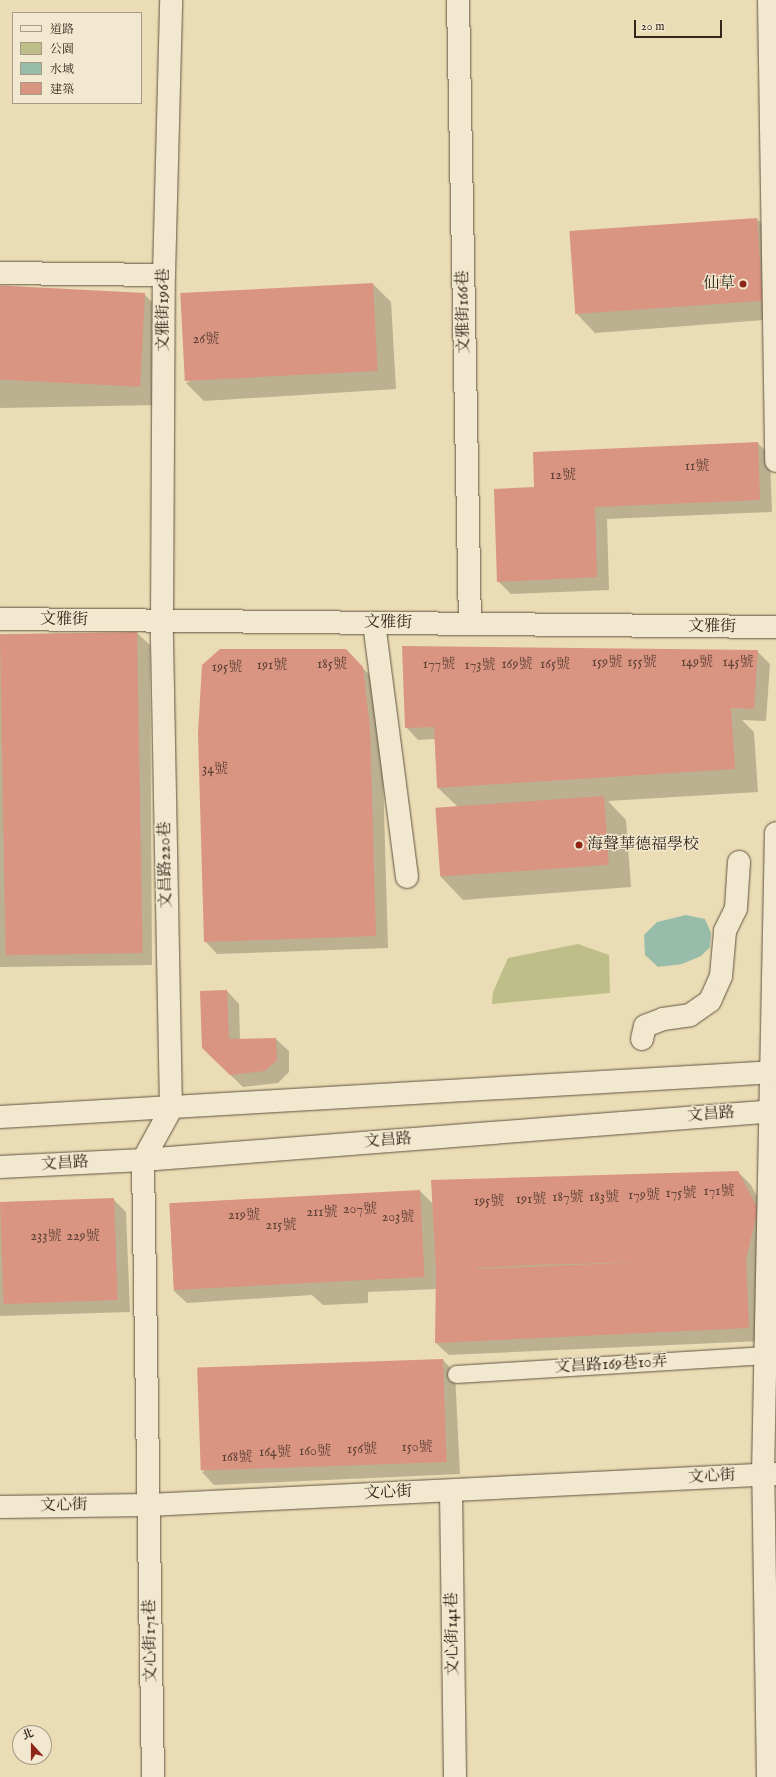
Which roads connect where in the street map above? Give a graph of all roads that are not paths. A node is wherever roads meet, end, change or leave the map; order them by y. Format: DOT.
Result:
graph roads {
  1 [pos="171,0"];
  2 [pos="458,0"];
  3 [pos="769,0"];
  4 [pos="0,273"];
  5 [pos="164,275"];
  6 [pos="776,461"];
  7 [pos="0,619"];
  8 [pos="162,621"];
  9 [pos="374,623"];
  10 [pos="470,624"];
  11 [pos="776,627"];
  12 [pos="776,833"];
  13 [pos="739,862"];
  14 [pos="407,877"];
  15 [pos="642,1039"];
  16 [pos="774,1072"];
  17 [pos="171,1109"];
  18 [pos="773,1111"];
  19 [pos="0,1117"];
  20 [pos="143,1160"];
  21 [pos="0,1167"];
  22 [pos="766,1355"];
  23 [pos="456,1374"];
  24 [pos="770,1474"];
  25 [pos="451,1490"];
  26 [pos="149,1505"];
  27 [pos="0,1507"];
  28 [pos="152,1777"];
  29 [pos="455,1777"];
  30 [pos="768,1777"];
  1 -- 5 [label="street, 文雅街196巷"];
  2 -- 10 [label="street, 文雅街166巷"];
  3 -- 6 [label="street"];
  4 -- 5 [label="street"];
  5 -- 8 [label="street, 文雅街196巷"];
  7 -- 8 [label="street, 文雅街"];
  8 -- 9 [label="street, 文雅街"];
  8 -- 17 [label="street, 文昌路220巷"];
  9 -- 10 [label="street, 文雅街"];
  9 -- 14 [label="street"];
  10 -- 11 [label="street, 文雅街"];
  12 -- 16 [label="street"];
  13 -- 15 [label="street"];
  16 -- 17 [label="street"];
  16 -- 18 [label="street"];
  17 -- 19 [label="street"];
  17 -- 20 [label="street"];
  18 -- 20 [label="street, 文昌路"];
  18 -- 22 [label="street"];
  20 -- 21 [label="street, 文昌路"];
  20 -- 26 [label="street, 文心街171巷"];
  22 -- 23 [label="lane, 文昌路169巷10弄"];
  22 -- 24 [label="street"];
  24 -- 25 [label="street, 文心街"];
  24 -- 30 [label="street"];
  25 -- 26 [label="street, 文心街"];
  25 -- 29 [label="street, 文心街141巷"];
  26 -- 27 [label="street, 文心街"];
  26 -- 28 [label="street, 文心街171巷"];
}
